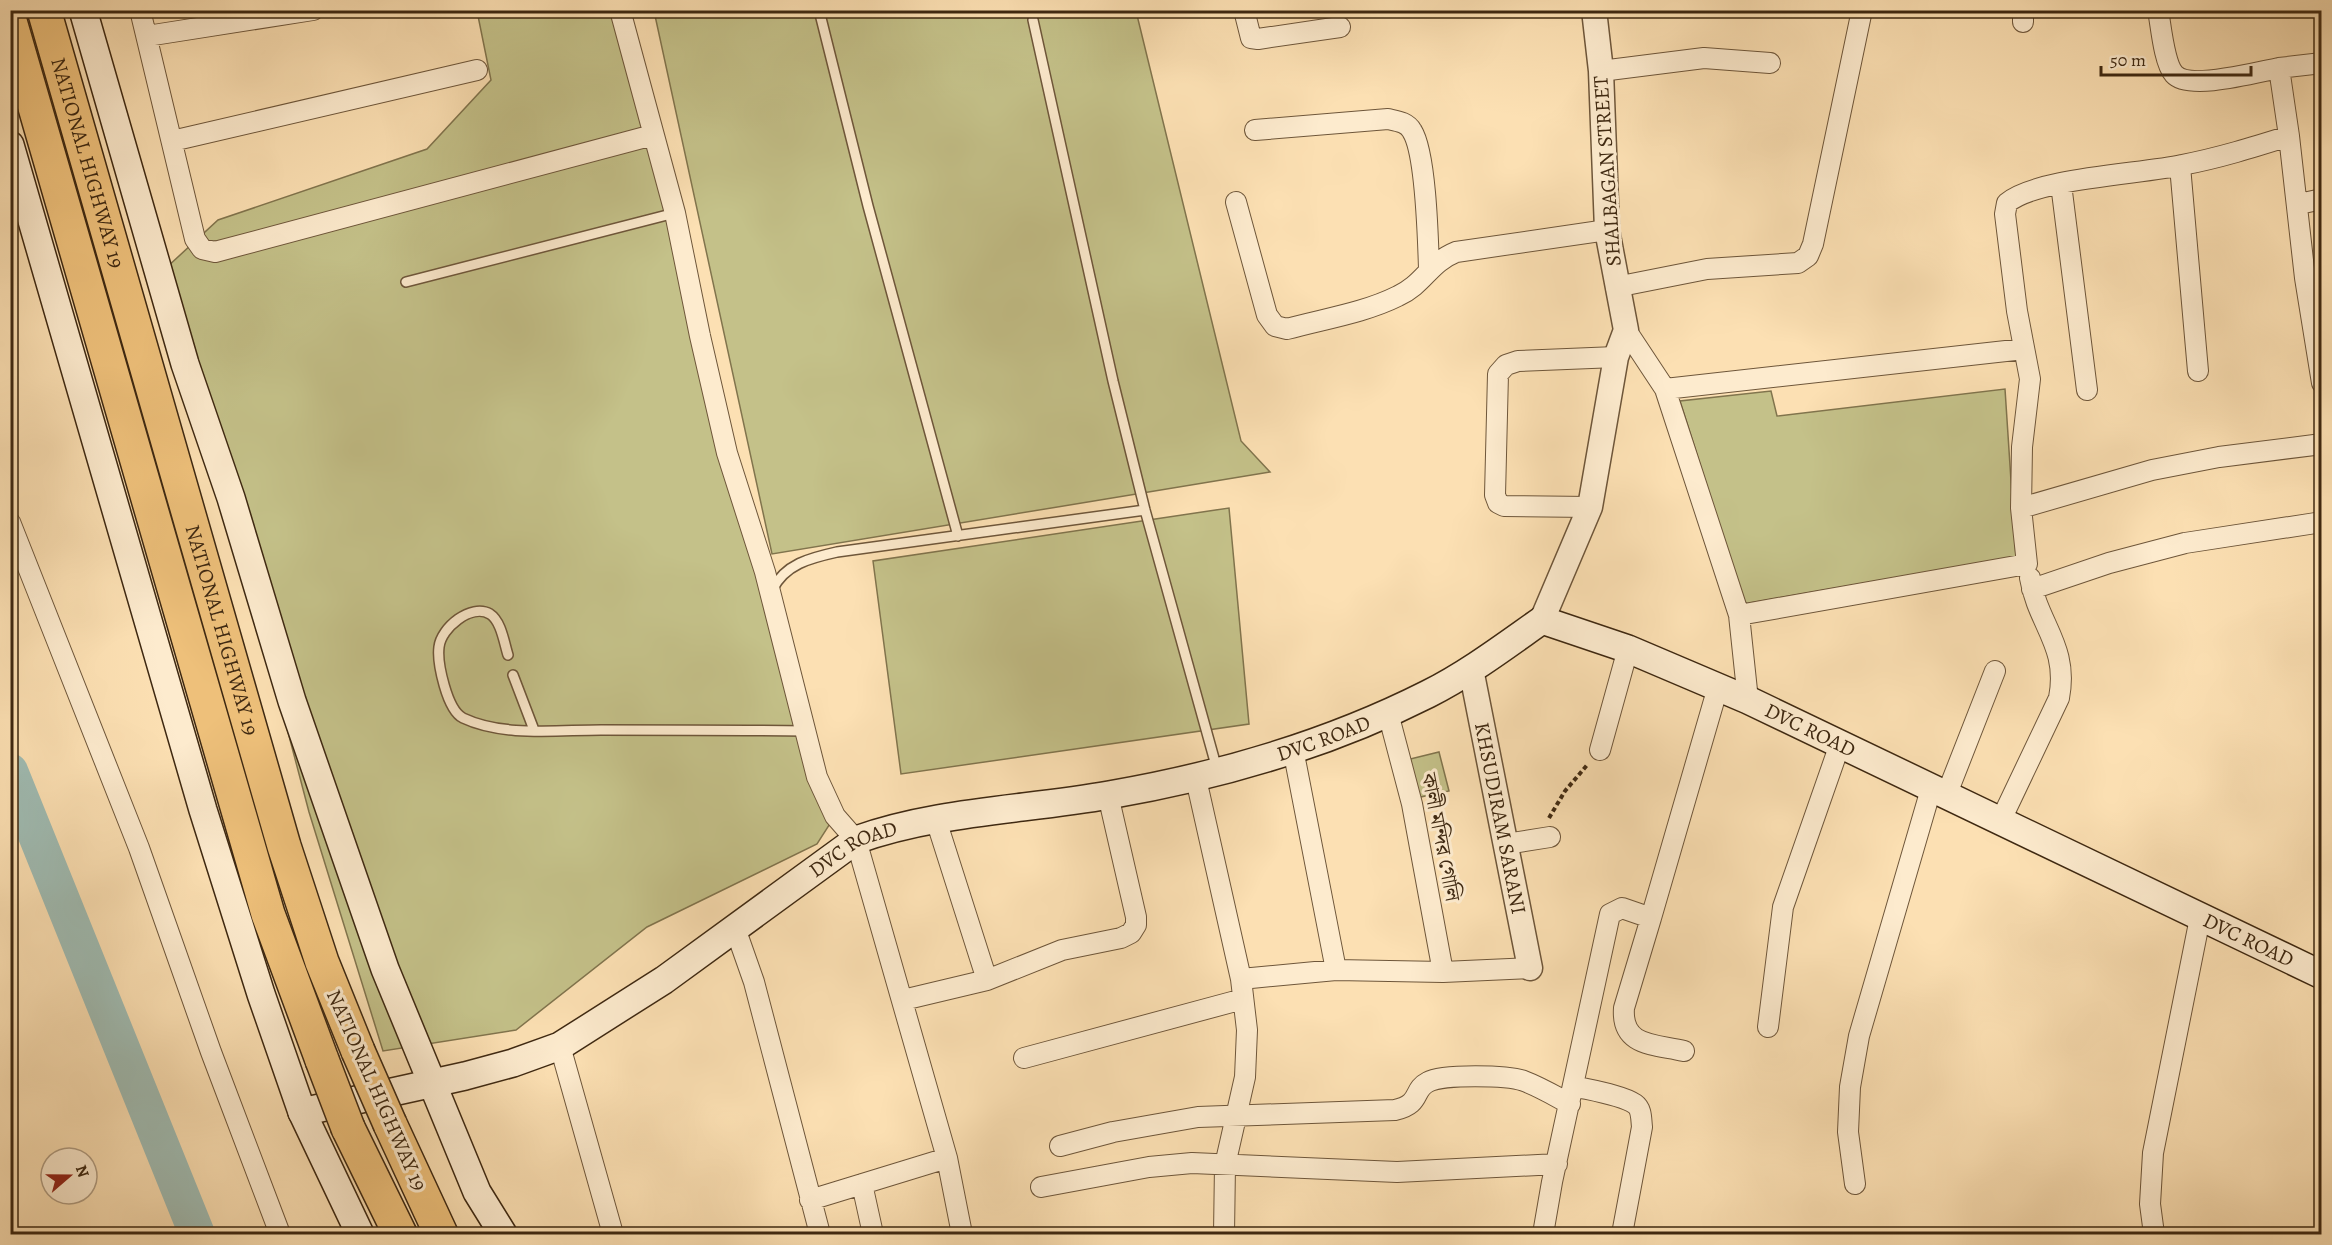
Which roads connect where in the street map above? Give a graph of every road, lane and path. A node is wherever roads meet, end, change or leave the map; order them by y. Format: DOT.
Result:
graph roads {
  1 [pos="44,10"];
  2 [pos="83,10"];
  3 [pos="140,10"];
  4 [pos="313,10"];
  5 [pos="620,10"];
  6 [pos="819,10"];
  7 [pos="1244,10"];
  8 [pos="1594,10"];
  9 [pos="1862,10"];
  10 [pos="2158,10"];
  11 [pos="1034,20"];
  12 [pos="10,21"];
  13 [pos="1340,27"];
  14 [pos="147,36"];
  15 [pos="1770,63"];
  16 [pos="2322,63"];
  17 [pos="2279,68"];
  18 [pos="477,70"];
  19 [pos="1601,71"];
  20 [pos="1255,130"];
  21 [pos="652,135"];
  22 [pos="2289,136"];
  23 [pos="172,141"];
  24 [pos="10,145"];
  25 [pos="2180,166"];
  26 [pos="2061,184"];
  27 [pos="2322,199"];
  28 [pos="1236,202"];
  29 [pos="2299,204"];
  30 [pos="675,213"];
  31 [pos="1607,230"];
  32 [pos="1429,269"];
  33 [pos="406,282"];
  34 [pos="1616,287"];
  35 [pos="1626,330"];
  36 [pos="2024,349"];
  37 [pos="1616,357"];
  38 [pos="2198,371"];
  39 [pos="2322,383"];
  40 [pos="1665,390"];
  41 [pos="2087,390"];
  42 [pos="2322,444"];
  43 [pos="1590,507"];
  44 [pos="2021,508"];
  45 [pos="1145,510"];
  46 [pos="10,522"];
  47 [pos="2322,522"];
  48 [pos="958,536"];
  49 [pos="2028,564"];
  50 [pos="2032,589"];
  51 [pos="771,592"];
  52 [pos="1739,615"];
  53 [pos="1542,620"];
  54 [pos="1628,649"];
  55 [pos="508,655"];
  56 [pos="1471,669"];
  57 [pos="1995,671"];
  58 [pos="513,675"];
  59 [pos="1718,687"];
  60 [pos="1748,700"];
  61 [pos="1388,713"];
  62 [pos="534,730"];
  63 [pos="806,731"];
  64 [pos="1840,744"];
  65 [pos="1293,749"];
  66 [pos="1600,750"];
  67 [pos="1207,775"];
  68 [pos="1938,792"];
  69 [pos="1108,795"];
  70 [pos="936,820"];
  71 [pos="2000,822"];
  72 [pos="1550,837"];
  73 [pos="856,840"];
  74 [pos="1506,844"];
  75 [pos="1651,918"];
  76 [pos="2200,918"];
  77 [pos="735,928"];
  78 [pos="1530,968"];
  79 [pos="1336,970"];
  80 [pos="1443,972"];
  81 [pos="2322,975"];
  82 [pos="987,980"];
  83 [pos="1242,989"];
  84 [pos="903,1000"];
  85 [pos="1768,1027"];
  86 [pos="560,1046"];
  87 [pos="1684,1051"];
  88 [pos="1024,1058"];
  89 [pos="430,1082"];
  90 [pos="1571,1095"];
  91 [pos="302,1112"];
  92 [pos="1237,1114"];
  93 [pos="1060,1146"];
  94 [pos="947,1158"];
  95 [pos="1557,1164"];
  96 [pos="1225,1165"];
  97 [pos="862,1184"];
  98 [pos="1855,1184"];
  99 [pos="1041,1187"];
  100 [pos="810,1200"];
  101 [pos="280,1234"];
  102 [pos="360,1234"];
  103 [pos="400,1234"];
  104 [pos="441,1234"];
  105 [pos="503,1234"];
  106 [pos="613,1234"];
  107 [pos="820,1234"];
  108 [pos="873,1234"];
  109 [pos="962,1234"];
  110 [pos="1224,1234"];
  111 [pos="1543,1234"];
  112 [pos="1622,1234"];
  113 [pos="2154,1234"];
  1 -- 104 [label="highway, NATIONAL HIGHWAY 19, bridge"];
  2 -- 89 [label="main road"];
  3 -- 14 [label="street"];
  4 -- 14 [label="street"];
  5 -- 21 [label="street"];
  6 -- 48 [label="lane"];
  7 -- 13 [label="street"];
  8 -- 19 [label="street, SHALBAGAN STREET"];
  9 -- 34 [label="street"];
  10 -- 17 [label="street"];
  11 -- 45 [label="lane"];
  12 -- 103 [label="highway, bridge"];
  14 -- 23 [label="street"];
  15 -- 19 [label="street"];
  16 -- 17 [label="street"];
  17 -- 22 [label="street"];
  18 -- 23 [label="street"];
  19 -- 31 [label="street, SHALBAGAN STREET"];
  20 -- 32 [label="street"];
  21 -- 23 [label="street"];
  21 -- 30 [label="street"];
  22 -- 25 [label="street"];
  22 -- 29 [label="street"];
  24 -- 91 [label="main road"];
  25 -- 26 [label="street"];
  25 -- 38 [label="street"];
  26 -- 36 [label="street"];
  26 -- 41 [label="street"];
  27 -- 29 [label="street"];
  28 -- 32 [label="street"];
  29 -- 39 [label="street"];
  30 -- 33 [label="lane"];
  30 -- 51 [label="street"];
  31 -- 32 [label="street"];
  31 -- 34 [label="street, SHALBAGAN STREET"];
  34 -- 35 [label="street, SHALBAGAN STREET"];
  35 -- 37 [label="street"];
  35 -- 40 [label="street"];
  36 -- 40 [label="street"];
  36 -- 44 [label="street"];
  37 -- 43 [label="street"];
  37 -- 43 [label="street"];
  40 -- 52 [label="street"];
  42 -- 44 [label="street"];
  43 -- 53 [label="street"];
  44 -- 49 [label="street"];
  45 -- 48 [label="lane"];
  45 -- 67 [label="lane"];
  46 -- 101 [label="street"];
  47 -- 50 [label="street"];
  48 -- 51 [label="lane"];
  49 -- 50 [label="street"];
  49 -- 52 [label="street"];
  50 -- 71 [label="street"];
  51 -- 63 [label="street"];
  52 -- 60 [label="street"];
  53 -- 54 [label="main road, DVC ROAD"];
  53 -- 56 [label="main road, DVC ROAD"];
  54 -- 59 [label="main road, DVC ROAD"];
  54 -- 66 [label="street"];
  55 -- 62 [label="lane"];
  56 -- 61 [label="main road, DVC ROAD"];
  56 -- 74 [label="street, KHSUDIRAM SARANI"];
  57 -- 68 [label="street"];
  58 -- 62 [label="lane"];
  59 -- 60 [label="main road, DVC ROAD"];
  59 -- 75 [label="street"];
  60 -- 64 [label="main road, DVC ROAD"];
  61 -- 65 [label="main road, DVC ROAD"];
  61 -- 80 [label="street, কালী মন্দির গোলি"];
  62 -- 63 [label="lane"];
  63 -- 73 [label="street"];
  64 -- 68 [label="main road, DVC ROAD"];
  64 -- 85 [label="street"];
  65 -- 67 [label="main road, DVC ROAD"];
  65 -- 79 [label="street"];
  66 -- 72 [label="path"];
  67 -- 69 [label="main road, DVC ROAD"];
  67 -- 83 [label="street"];
  68 -- 71 [label="main road, DVC ROAD"];
  68 -- 98 [label="street"];
  69 -- 70 [label="main road, DVC ROAD"];
  69 -- 82 [label="street"];
  70 -- 73 [label="main road, DVC ROAD"];
  70 -- 82 [label="street"];
  71 -- 76 [label="main road, DVC ROAD"];
  72 -- 74 [label="street"];
  73 -- 77 [label="main road, DVC ROAD"];
  73 -- 84 [label="street"];
  74 -- 78 [label="street, KHSUDIRAM SARANI"];
  75 -- 87 [label="street"];
  75 -- 90 [label="street"];
  76 -- 81 [label="main road, DVC ROAD"];
  76 -- 113 [label="street"];
  77 -- 86 [label="main road, DVC ROAD"];
  77 -- 100 [label="street"];
  78 -- 80 [label="street"];
  79 -- 80 [label="street"];
  79 -- 83 [label="street"];
  82 -- 84 [label="street"];
  83 -- 88 [label="street"];
  83 -- 92 [label="street"];
  84 -- 94 [label="street"];
  86 -- 89 [label="main road, DVC ROAD"];
  86 -- 106 [label="street"];
  89 -- 91 [label="main road, DVC ROAD"];
  89 -- 105 [label="main road"];
  90 -- 92 [label="street"];
  90 -- 95 [label="street"];
  90 -- 112 [label="street"];
  91 -- 102 [label="main road"];
  92 -- 93 [label="street"];
  92 -- 96 [label="street"];
  94 -- 97 [label="street"];
  94 -- 109 [label="street"];
  95 -- 96 [label="street"];
  95 -- 111 [label="street"];
  96 -- 99 [label="street"];
  96 -- 110 [label="street"];
  97 -- 100 [label="street"];
  97 -- 108 [label="street"];
  100 -- 107 [label="street"];
}
